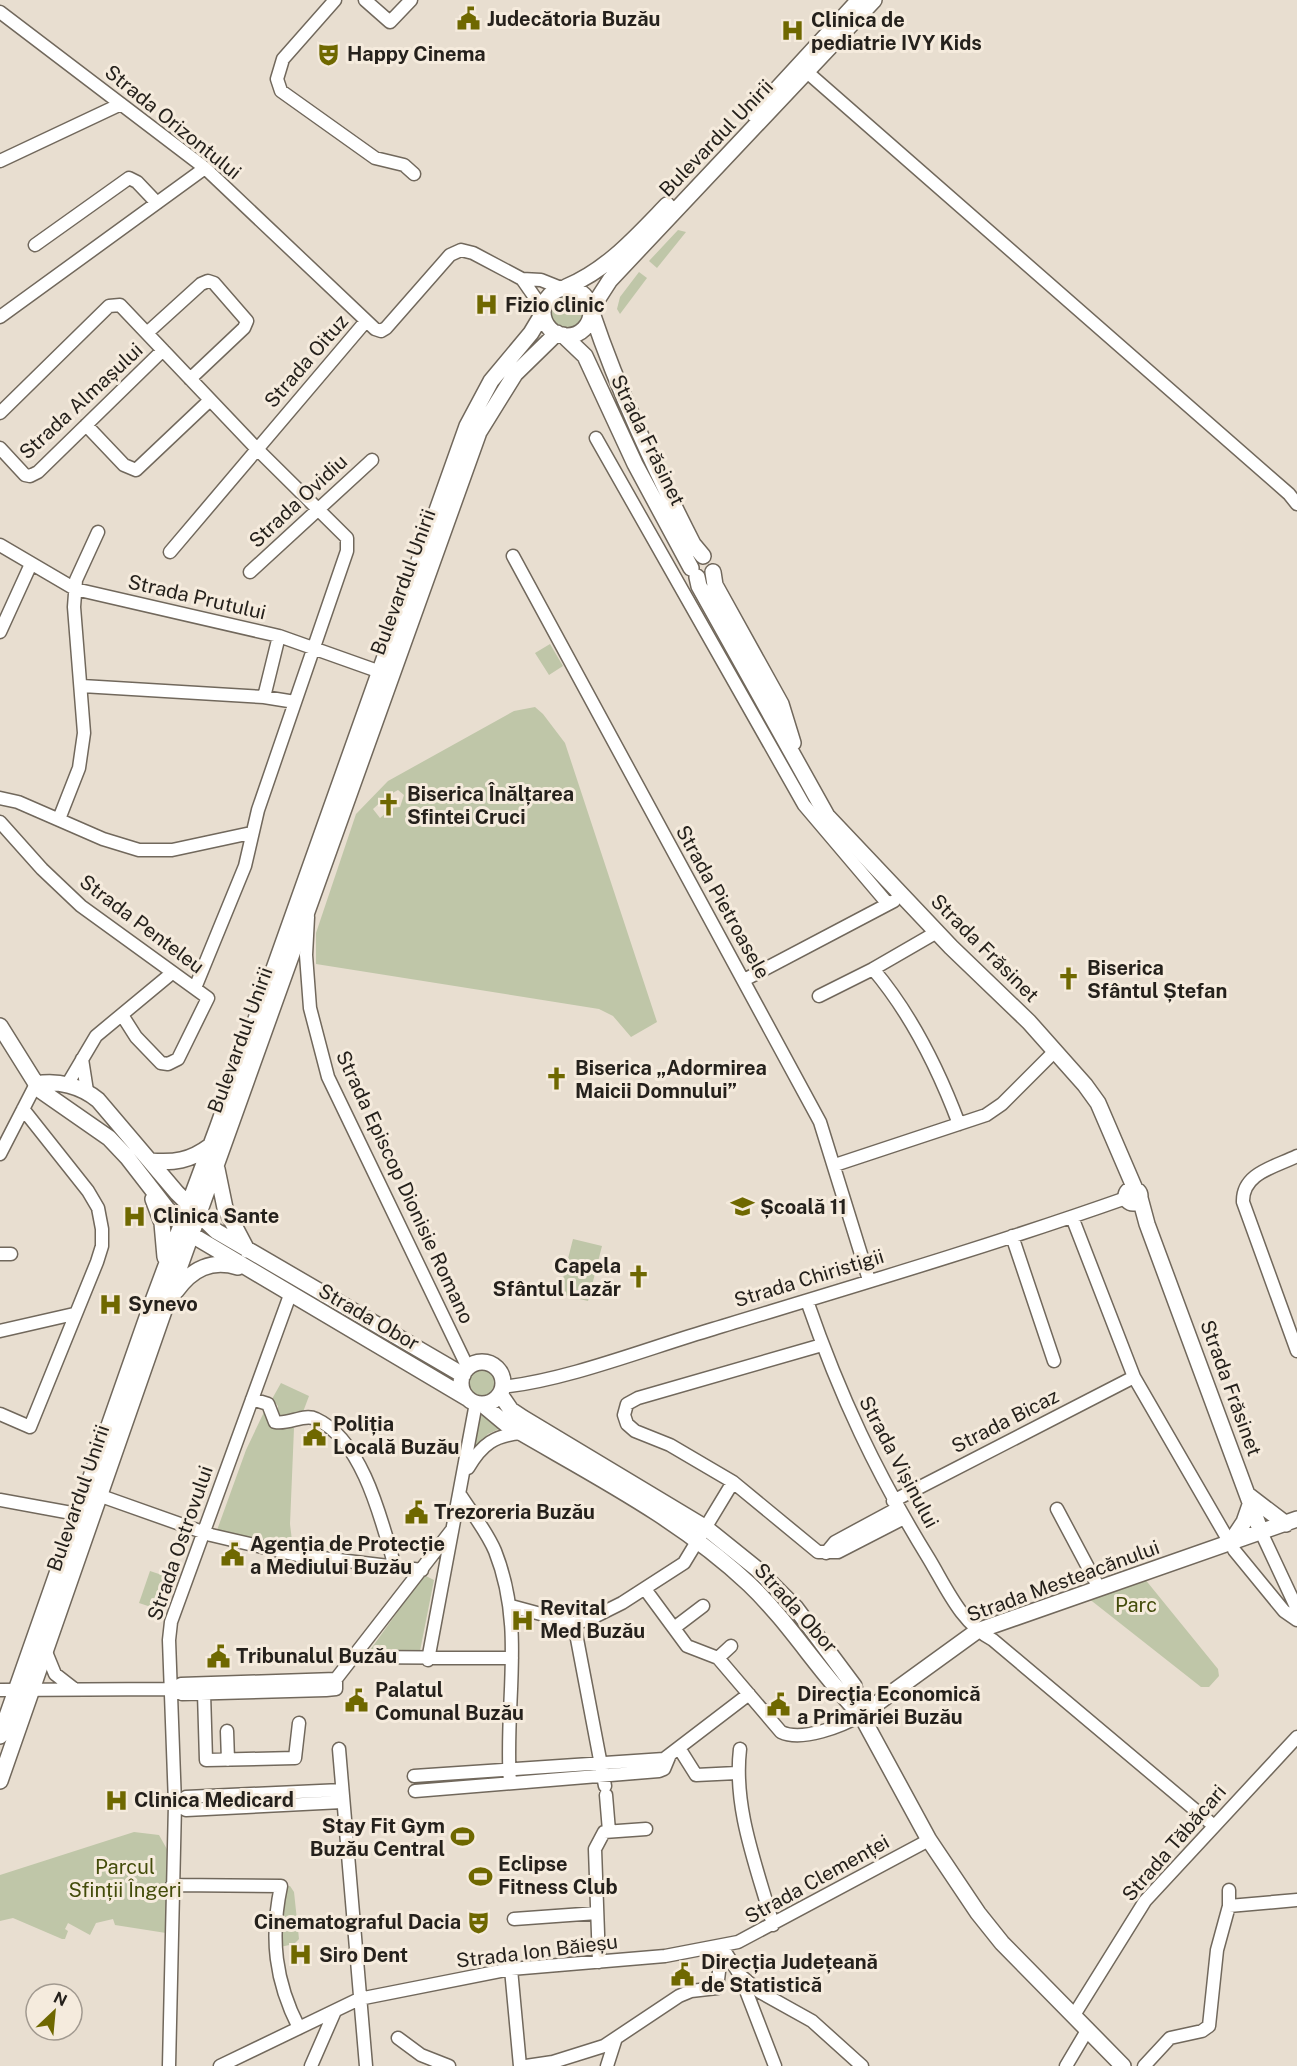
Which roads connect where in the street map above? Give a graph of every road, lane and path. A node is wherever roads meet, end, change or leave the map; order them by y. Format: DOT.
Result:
graph roads {
  1 [pos="335,0"];
  2 [pos="365,0"];
  3 [pos="411,0"];
  4 [pos="859,0"];
  5 [pos="874,0"];
  6 [pos="0,12"];
  7 [pos="807,72"];
  8 [pos="121,104"];
  9 [pos="0,161"];
  10 [pos="205,168"];
  11 [pos="414,174"];
  12 [pos="157,203"];
  13 [pos="34,245"];
  14 [pos="522,279"];
  15 [pos="563,288"];
  16 [pos="543,311"];
  17 [pos="592,311"];
  18 [pos="0,317"];
  19 [pos="366,321"];
  20 [pos="147,333"];
  21 [pos="560,334"];
  22 [pos="163,350"];
  23 [pos="190,379"];
  24 [pos="210,400"];
  25 [pos="0,413"];
  26 [pos="86,425"];
  27 [pos="596,438"];
  28 [pos="0,448"];
  29 [pos="257,448"];
  30 [pos="372,460"];
  31 [pos="1297,504"];
  32 [pos="317,510"];
  33 [pos="659,511"];
  34 [pos="642,519"];
  35 [pos="98,532"];
  36 [pos="0,545"];
  37 [pos="170,552"];
  38 [pos="513,556"];
  39 [pos="702,556"];
  40 [pos="31,564"];
  41 [pos="250,572"];
  42 [pos="694,572"];
  43 [pos="712,572"];
  44 [pos="75,589"];
  45 [pos="0,632"];
  46 [pos="279,636"];
  47 [pos="314,647"];
  48 [pos="384,674"];
  49 [pos="82,686"];
  50 [pos="264,697"];
  51 [pos="295,702"];
  52 [pos="806,779"];
  53 [pos="0,798"];
  54 [pos="59,819"];
  55 [pos="0,822"];
  56 [pos="251,833"];
  57 [pos="904,896"];
  58 [pos="888,904"];
  59 [pos="309,912"];
  60 [pos="937,932"];
  61 [pos="873,969"];
  62 [pos="172,974"];
  63 [pos="744,980"];
  64 [pos="195,988"];
  65 [pos="819,996"];
  66 [pos="122,1015"];
  67 [pos="0,1026"];
  68 [pos="1055,1051"];
  69 [pos="82,1059"];
  70 [pos="36,1084"];
  71 [pos="67,1085"];
  72 [pos="87,1091"];
  73 [pos="59,1104"];
  74 [pos="23,1109"];
  75 [pos="75,1113"];
  76 [pos="959,1124"];
  77 [pos="3,1142"];
  78 [pos="210,1146"];
  79 [pos="0,1154"];
  80 [pos="1297,1156"];
  81 [pos="835,1165"];
  82 [pos="144,1166"];
  83 [pos="217,1168"];
  84 [pos="1131,1196"];
  85 [pos="193,1211"];
  86 [pos="1072,1217"];
  87 [pos="180,1224"];
  88 [pos="192,1235"];
  89 [pos="1012,1236"];
  90 [pos="249,1252"];
  91 [pos="165,1267"];
  92 [pos="250,1271"];
  93 [pos="869,1280"];
  94 [pos="290,1295"];
  95 [pos="807,1300"];
  96 [pos="166,1305"];
  97 [pos="74,1314"];
  98 [pos="0,1331"];
  99 [pos="822,1345"];
  100 [pos="1297,1351"];
  101 [pos="1054,1361"];
  102 [pos="466,1371"];
  103 [pos="1134,1377"];
  104 [pos="501,1390"];
  105 [pos="252,1399"];
  106 [pos="475,1402"];
  107 [pos="0,1414"];
  108 [pos="522,1433"];
  109 [pos="465,1474"];
  110 [pos="733,1482"];
  111 [pos="101,1496"];
  112 [pos="461,1496"];
  113 [pos="1250,1498"];
  114 [pos="0,1500"];
  115 [pos="898,1509"];
  116 [pos="1057,1509"];
  117 [pos="77,1514"];
  118 [pos="1291,1522"];
  119 [pos="454,1528"];
  120 [pos="1261,1532"];
  121 [pos="203,1533"];
  122 [pos="703,1534"];
  123 [pos="1232,1547"];
  124 [pos="395,1567"];
  125 [pos="422,1570"];
  126 [pos="1099,1588"];
  127 [pos="645,1589"];
  128 [pos="511,1606"];
  129 [pos="703,1606"];
  130 [pos="1297,1609"];
  131 [pos="1297,1620"];
  132 [pos="574,1623"];
  133 [pos="674,1628"];
  134 [pos="977,1631"];
  135 [pos="731,1646"];
  136 [pos="46,1652"];
  137 [pos="353,1657"];
  138 [pos="512,1658"];
  139 [pos="718,1658"];
  140 [pos="428,1659"];
  141 [pos="336,1684"];
  142 [pos="74,1688"];
  143 [pos="171,1689"];
  144 [pos="0,1690"];
  145 [pos="17,1690"];
  146 [pos="33,1690"];
  147 [pos="204,1693"];
  148 [pos="749,1694"];
  149 [pos="861,1715"];
  150 [pos="2,1722"];
  151 [pos="299,1723"];
  152 [pos="227,1731"];
  153 [pos="1297,1737"];
  154 [pos="679,1748"];
  155 [pos="339,1749"];
  156 [pos="740,1749"];
  157 [pos="228,1760"];
  158 [pos="737,1773"];
  159 [pos="414,1776"];
  160 [pos="510,1777"];
  161 [pos="605,1780"];
  162 [pos="0,1781"];
  163 [pos="415,1791"];
  164 [pos="342,1796"];
  165 [pos="175,1804"];
  166 [pos="1214,1825"];
  167 [pos="646,1829"];
  168 [pos="607,1832"];
  169 [pos="929,1840"];
  170 [pos="172,1885"];
  171 [pos="1229,1890"];
  172 [pos="1297,1900"];
  173 [pos="1229,1906"];
  174 [pos="597,1913"];
  175 [pos="514,1919"];
  176 [pos="773,1925"];
  177 [pos="722,1947"];
  178 [pos="599,1962"];
  179 [pos="511,1969"];
  180 [pos="740,1975"];
  181 [pos="358,1999"];
  182 [pos="335,2011"];
  183 [pos="1074,2015"];
  184 [pos="298,2028"];
  185 [pos="1088,2029"];
  186 [pos="398,2038"];
  187 [pos="615,2041"];
  188 [pos="169,2066"];
  189 [pos="220,2066"];
  190 [pos="311,2066"];
  191 [pos="366,2066"];
  192 [pos="449,2066"];
  193 [pos="519,2066"];
  194 [pos="526,2066"];
  195 [pos="607,2066"];
  196 [pos="775,2066"];
  197 [pos="862,2066"];
  198 [pos="1066,2066"];
  199 [pos="1123,2066"];
  200 [pos="1144,2066"];
  1 -- 11 [label="street"];
  2 -- 3 [label="street"];
  4 -- 15 [label="main road, Bulevardul Unirii"];
  5 -- 7 [label="main road, Bulevardul Unirii"];
  6 -- 8 [label="street, Strada Orizontului"];
  7 -- 17 [label="main road, Bulevardul Unirii"];
  7 -- 31 [label="street"];
  8 -- 9 [label="street"];
  8 -- 10 [label="street, Strada Orizontului"];
  10 -- 12 [label="street"];
  10 -- 19 [label="street, Strada Orizontului"];
  12 -- 13 [label="street"];
  12 -- 18 [label="street"];
  14 -- 15 [label="street, Strada Oituz"];
  14 -- 16 [label="street, Strada Oituz"];
  14 -- 19 [label="street, Strada Oituz"];
  15 -- 16 [label="main road"];
  15 -- 17 [label="main road"];
  16 -- 21 [label="main road"];
  16 -- 48 [label="main road, Bulevardul Unirii"];
  17 -- 21 [label="main road"];
  17 -- 39 [label="main road, Strada Frăsinet"];
  19 -- 29 [label="street, Strada Oituz"];
  20 -- 22 [label="street"];
  20 -- 23 [label="street"];
  20 -- 25 [label="street"];
  21 -- 33 [label="main road, Strada Frăsinet"];
  21 -- 48 [label="main road, Bulevardul Unirii"];
  22 -- 23 [label="street"];
  22 -- 26 [label="street, Strada Almașului"];
  23 -- 24 [label="street"];
  24 -- 26 [label="street"];
  24 -- 29 [label="street"];
  26 -- 28 [label="street, Strada Almașului"];
  27 -- 34 [label="street"];
  29 -- 32 [label="street"];
  29 -- 37 [label="street, Strada Oituz"];
  30 -- 32 [label="street, Strada Ovidiu"];
  32 -- 41 [label="street, Strada Ovidiu"];
  32 -- 47 [label="street"];
  33 -- 34 [label="street"];
  33 -- 42 [label="main road, Strada Frăsinet"];
  34 -- 58 [label="street"];
  35 -- 44 [label="street"];
  36 -- 40 [label="street, Strada Prutului"];
  38 -- 63 [label="street, Strada Pietroasele"];
  39 -- 42 [label="main road"];
  39 -- 43 [label="main road"];
  40 -- 44 [label="street, Strada Prutului"];
  40 -- 45 [label="street"];
  42 -- 43 [label="main road"];
  42 -- 52 [label="main road, Strada Frăsinet"];
  43 -- 52 [label="main road, Strada Frăsinet"];
  44 -- 46 [label="street, Strada Prutului"];
  44 -- 49 [label="street"];
  46 -- 47 [label="street, Strada Prutului"];
  46 -- 50 [label="street"];
  47 -- 48 [label="street, Strada Prutului"];
  47 -- 51 [label="street"];
  48 -- 59 [label="main road, Bulevardul Unirii"];
  48 -- 78 [label="main road, Bulevardul Unirii"];
  49 -- 50 [label="street"];
  49 -- 54 [label="street"];
  50 -- 51 [label="street"];
  51 -- 56 [label="street"];
  52 -- 57 [label="main road, Strada Frăsinet"];
  53 -- 54 [label="street"];
  54 -- 56 [label="street"];
  55 -- 62 [label="street, Strada Penteleu"];
  56 -- 64 [label="street"];
  57 -- 58 [label="street"];
  57 -- 60 [label="main road, Strada Frăsinet"];
  58 -- 63 [label="street"];
  59 -- 83 [label="main road, Bulevardul Unirii"];
  59 -- 102 [label="street, Strada Episcop Dionisie Romano"];
  60 -- 61 [label="street"];
  60 -- 68 [label="main road, Strada Frăsinet"];
  61 -- 65 [label="street"];
  61 -- 76 [label="street"];
  62 -- 64 [label="street, Strada Penteleu"];
  62 -- 66 [label="street"];
  63 -- 81 [label="street, Strada Pietroasele"];
  64 -- 66 [label="street, Strada Penteleu"];
  66 -- 69 [label="street"];
  67 -- 70 [label="main road"];
  68 -- 76 [label="street"];
  68 -- 84 [label="main road, Strada Frăsinet"];
  69 -- 71 [label="street"];
  69 -- 72 [label="street"];
  70 -- 71 [label="main road"];
  70 -- 73 [label="main road"];
  70 -- 74 [label="street"];
  71 -- 72 [label="main road"];
  71 -- 73 [label="main road"];
  72 -- 75 [label="main road"];
  72 -- 82 [label="main road"];
  73 -- 75 [label="main road"];
  74 -- 77 [label="street"];
  74 -- 97 [label="street"];
  75 -- 82 [label="main road"];
  76 -- 81 [label="street"];
  77 -- 79 [label="street"];
  78 -- 82 [label="main road"];
  78 -- 85 [label="main road, Bulevardul Unirii"];
  80 -- 100 [label="street"];
  81 -- 93 [label="street, Strada Pietroasele"];
  82 -- 85 [label="main road, Strada Obor"];
  82 -- 87 [label="main road, Strada Obor"];
  82 -- 91 [label="main road"];
  83 -- 85 [label="main road, Bulevardul Unirii"];
  83 -- 90 [label="main road"];
  84 -- 86 [label="street, Strada Chiristigii"];
  84 -- 113 [label="main road, Strada Frăsinet"];
  85 -- 87 [label="main road, Bulevardul Unirii"];
  85 -- 88 [label="main road, Bulevardul Unirii"];
  85 -- 90 [label="main road, Strada Obor"];
  86 -- 89 [label="street, Strada Chiristigii"];
  86 -- 103 [label="street"];
  87 -- 88 [label="main road, Strada Obor"];
  87 -- 91 [label="main road, Bulevardul Unirii"];
  88 -- 92 [label="main road, Strada Obor"];
  88 -- 96 [label="main road, Bulevardul Unirii"];
  89 -- 93 [label="street, Strada Chiristigii"];
  89 -- 101 [label="street"];
  90 -- 102 [label="main road, Strada Obor"];
  91 -- 117 [label="main road, Bulevardul Unirii"];
  92 -- 94 [label="main road, Strada Obor"];
  92 -- 96 [label="main road"];
  93 -- 95 [label="street, Strada Chiristigii"];
  94 -- 105 [label="street, Strada Ostrovului"];
  94 -- 106 [label="main road, Strada Obor"];
  95 -- 99 [label="street, Strada Vișinului"];
  95 -- 104 [label="street, Strada Chiristigii"];
  96 -- 111 [label="main road, Bulevardul Unirii"];
  97 -- 98 [label="street"];
  97 -- 107 [label="street"];
  99 -- 110 [label="street"];
  99 -- 115 [label="street, Strada Vișinului"];
  102 -- 104 [label="main road"];
  102 -- 106 [label="main road"];
  103 -- 115 [label="street, Strada Bicaz"];
  103 -- 123 [label="street"];
  104 -- 106 [label="main road"];
  104 -- 122 [label="main road, Strada Obor"];
  105 -- 121 [label="street, Strada Ostrovului"];
  105 -- 124 [label="street"];
  106 -- 108 [label="main road, Strada Obor"];
  106 -- 109 [label="street"];
  108 -- 109 [label="street"];
  108 -- 122 [label="main road, Strada Obor"];
  109 -- 112 [label="street"];
  110 -- 115 [label="street"];
  110 -- 122 [label="street"];
  111 -- 121 [label="street"];
  111 -- 136 [label="main road, Bulevardul Unirii"];
  112 -- 119 [label="street"];
  112 -- 128 [label="street"];
  113 -- 118 [label="main road"];
  113 -- 120 [label="main road, Strada Frăsinet"];
  113 -- 123 [label="main road"];
  114 -- 117 [label="street"];
  115 -- 134 [label="street, Strada Vișinului"];
  116 -- 126 [label="street"];
  117 -- 145 [label="main road, Bulevardul Unirii"];
  118 -- 120 [label="main road, Strada Mesteacănului"];
  119 -- 125 [label="street"];
  119 -- 140 [label="street"];
  120 -- 123 [label="main road, Strada Mesteacănului"];
  120 -- 130 [label="street"];
  121 -- 124 [label="street"];
  121 -- 143 [label="street, Strada Ostrovului"];
  122 -- 127 [label="street"];
  122 -- 149 [label="main road, Strada Obor"];
  123 -- 126 [label="main road, Strada Mesteacănului"];
  123 -- 131 [label="street"];
  124 -- 125 [label="street"];
  125 -- 137 [label="street"];
  126 -- 134 [label="main road, Strada Mesteacănului"];
  127 -- 132 [label="street"];
  127 -- 133 [label="street"];
  128 -- 132 [label="street"];
  128 -- 138 [label="street"];
  129 -- 133 [label="street"];
  132 -- 161 [label="street"];
  133 -- 139 [label="street"];
  134 -- 149 [label="main road, Strada Mesteacănului"];
  134 -- 166 [label="street, Strada Vișinului"];
  135 -- 139 [label="street"];
  136 -- 142 [label="street"];
  136 -- 146 [label="main road, Bulevardul Unirii"];
  137 -- 140 [label="street"];
  137 -- 141 [label="street"];
  138 -- 140 [label="street"];
  138 -- 160 [label="street"];
  139 -- 148 [label="street"];
  141 -- 143 [label="street"];
  141 -- 147 [label="street"];
  142 -- 143 [label="street"];
  142 -- 146 [label="street"];
  143 -- 147 [label="street"];
  143 -- 165 [label="street, Strada Ostrovului"];
  144 -- 145 [label="street"];
  145 -- 146 [label="street"];
  145 -- 150 [label="main road, Bulevardul Unirii"];
  146 -- 162 [label="main road, Bulevardul Unirii"];
  147 -- 157 [label="street"];
  148 -- 149 [label="street"];
  148 -- 154 [label="street"];
  149 -- 169 [label="main road, Strada Obor"];
  151 -- 157 [label="street"];
  152 -- 157 [label="street"];
  153 -- 166 [label="street, Strada Tăbăcari"];
  154 -- 158 [label="street"];
  154 -- 161 [label="street"];
  155 -- 164 [label="street"];
  156 -- 158 [label="street"];
  158 -- 176 [label="street"];
  159 -- 160 [label="street"];
  160 -- 161 [label="street"];
  160 -- 163 [label="street"];
  161 -- 168 [label="street"];
  164 -- 165 [label="street"];
  164 -- 181 [label="street"];
  165 -- 170 [label="street, Strada Ostrovului"];
  166 -- 183 [label="street, Strada Tăbăcari"];
  167 -- 168 [label="street"];
  168 -- 174 [label="street"];
  169 -- 176 [label="street, Strada Clemenței"];
  169 -- 183 [label="main road, Strada Obor"];
  170 -- 184 [label="street"];
  170 -- 188 [label="street, Strada Ostrovului"];
  171 -- 173 [label="street"];
  172 -- 173 [label="street"];
  173 -- 200 [label="street"];
  174 -- 175 [label="street"];
  174 -- 178 [label="street"];
  176 -- 177 [label="street, Strada Clemenței"];
  177 -- 178 [label="street, Strada Ion Băieșu"];
  177 -- 180 [label="street"];
  177 -- 187 [label="street"];
  178 -- 179 [label="street, Strada Ion Băieșu"];
  179 -- 181 [label="street, Strada Ion Băieșu"];
  179 -- 193 [label="street"];
  180 -- 196 [label="street"];
  180 -- 197 [label="street"];
  181 -- 182 [label="street, Strada Ion Băieșu"];
  181 -- 191 [label="street"];
  182 -- 184 [label="street, Strada Ion Băieșu"];
  182 -- 190 [label="street"];
  183 -- 185 [label="main road, Strada Obor"];
  184 -- 189 [label="street, Strada Ion Băieșu"];
  185 -- 198 [label="street"];
  185 -- 199 [label="main road, Strada Obor"];
  186 -- 192 [label="street"];
  187 -- 194 [label="street"];
  187 -- 195 [label="street"];
}
